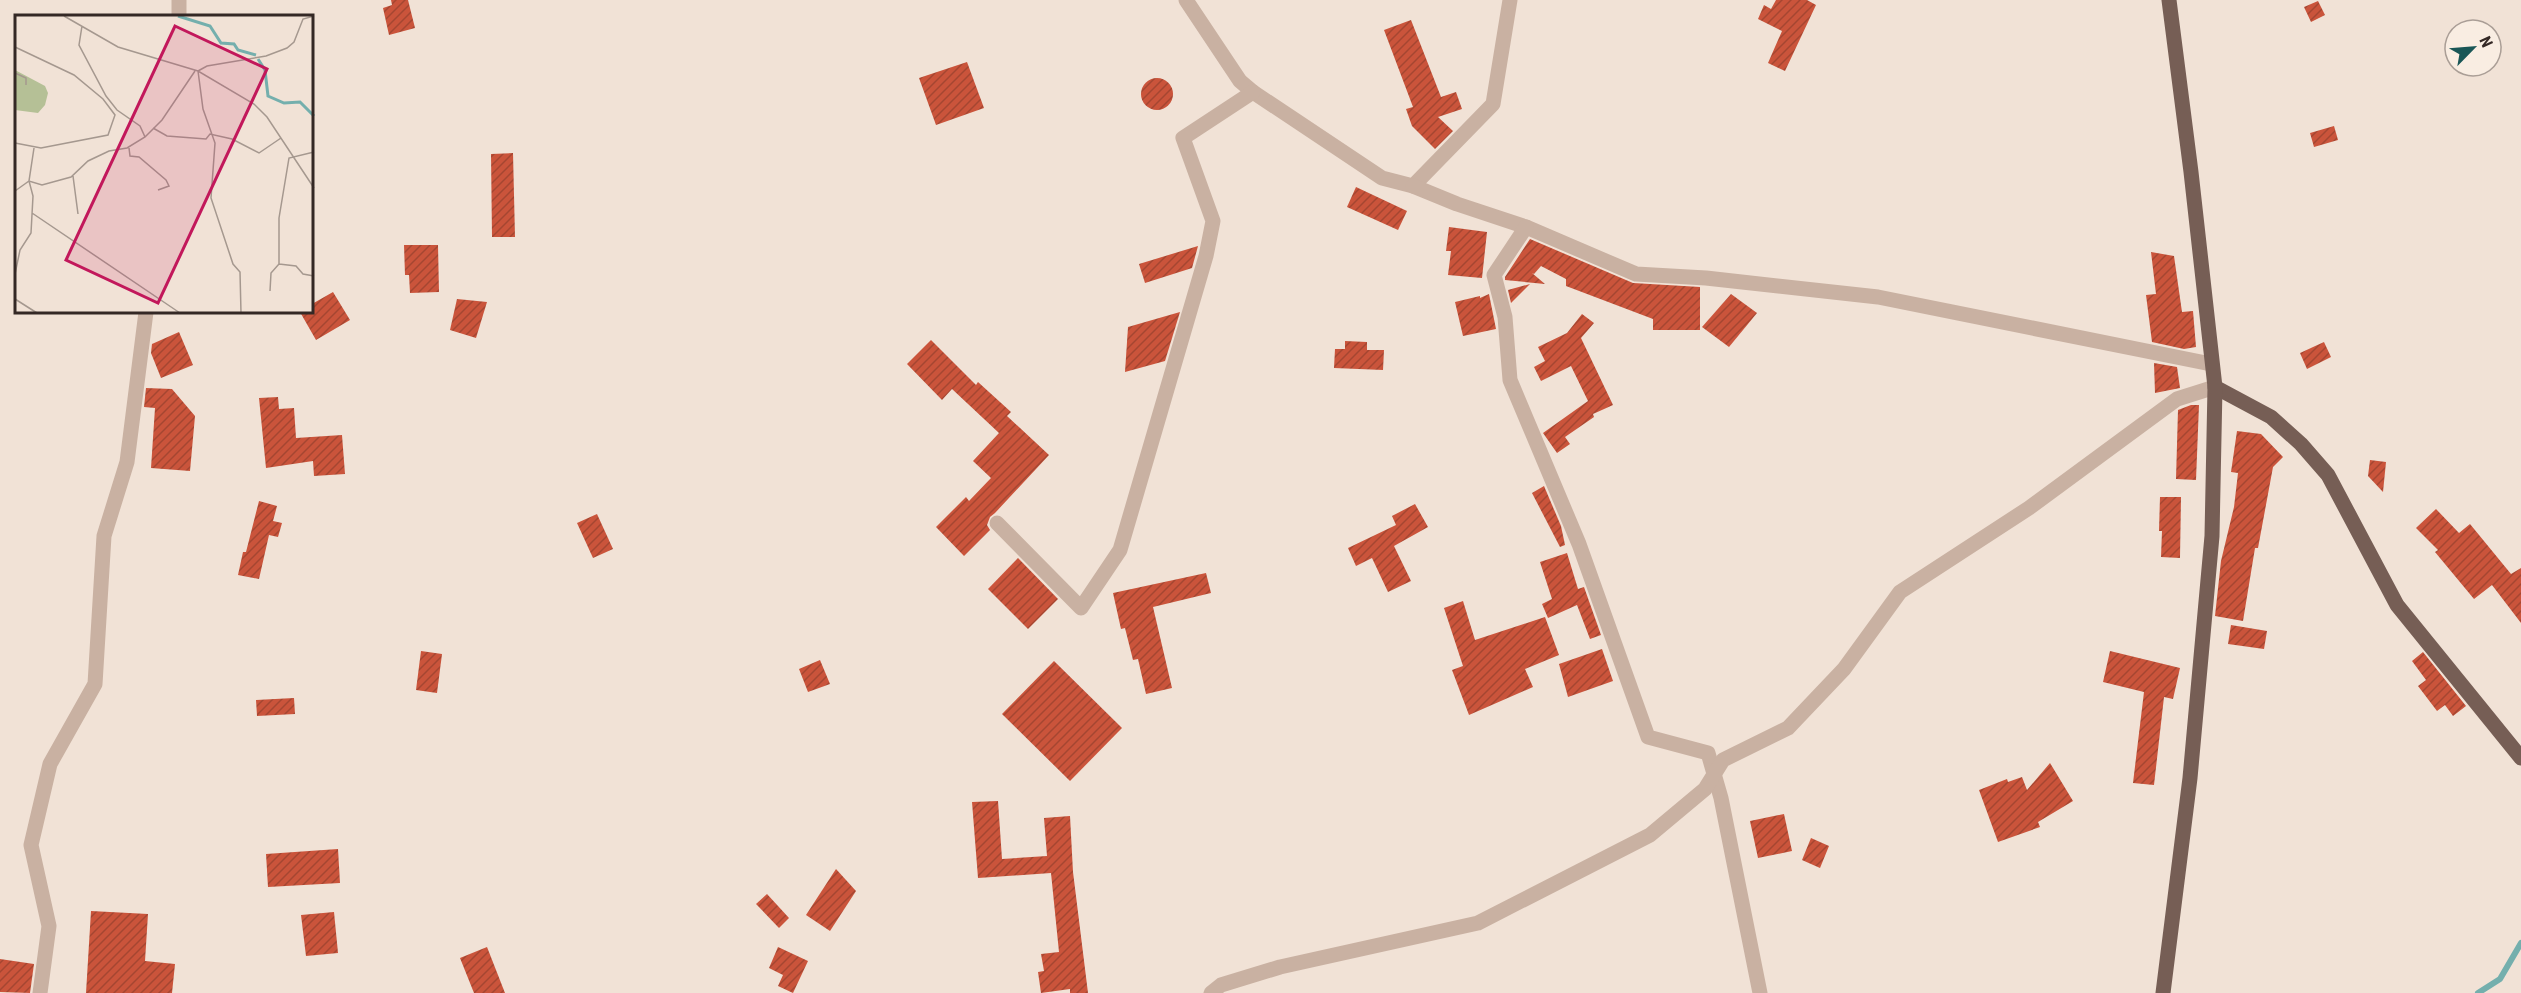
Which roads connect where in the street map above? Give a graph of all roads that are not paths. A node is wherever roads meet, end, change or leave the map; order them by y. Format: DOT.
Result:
graph roads {
  1 [pos="1186,0"];
  2 [pos="1510,0"];
  3 [pos="2169,0"];
  4 [pos="1253,92"];
  5 [pos="1413,186"];
  6 [pos="1526,227"];
  7 [pos="146,314"];
  8 [pos="2211,364"];
  9 [pos="2215,387"];
  10 [pos="997,522"];
  11 [pos="2521,758"];
  12 [pos="1713,776"];
  13 [pos="40,993"];
  14 [pos="1211,993"];
  15 [pos="1760,993"];
  16 [pos="2163,993"];
  1 -- 4 [label="street"];
  2 -- 5 [label="street"];
  3 -- 8 [label="main road"];
  4 -- 5 [label="street"];
  4 -- 10 [label="street"];
  5 -- 6 [label="street"];
  6 -- 8 [label="street"];
  6 -- 12 [label="street"];
  7 -- 13 [label="street"];
  8 -- 9 [label="main road"];
  9 -- 11 [label="main road"];
  9 -- 12 [label="street"];
  9 -- 16 [label="main road"];
  12 -- 14 [label="street"];
  12 -- 15 [label="street"];
}
